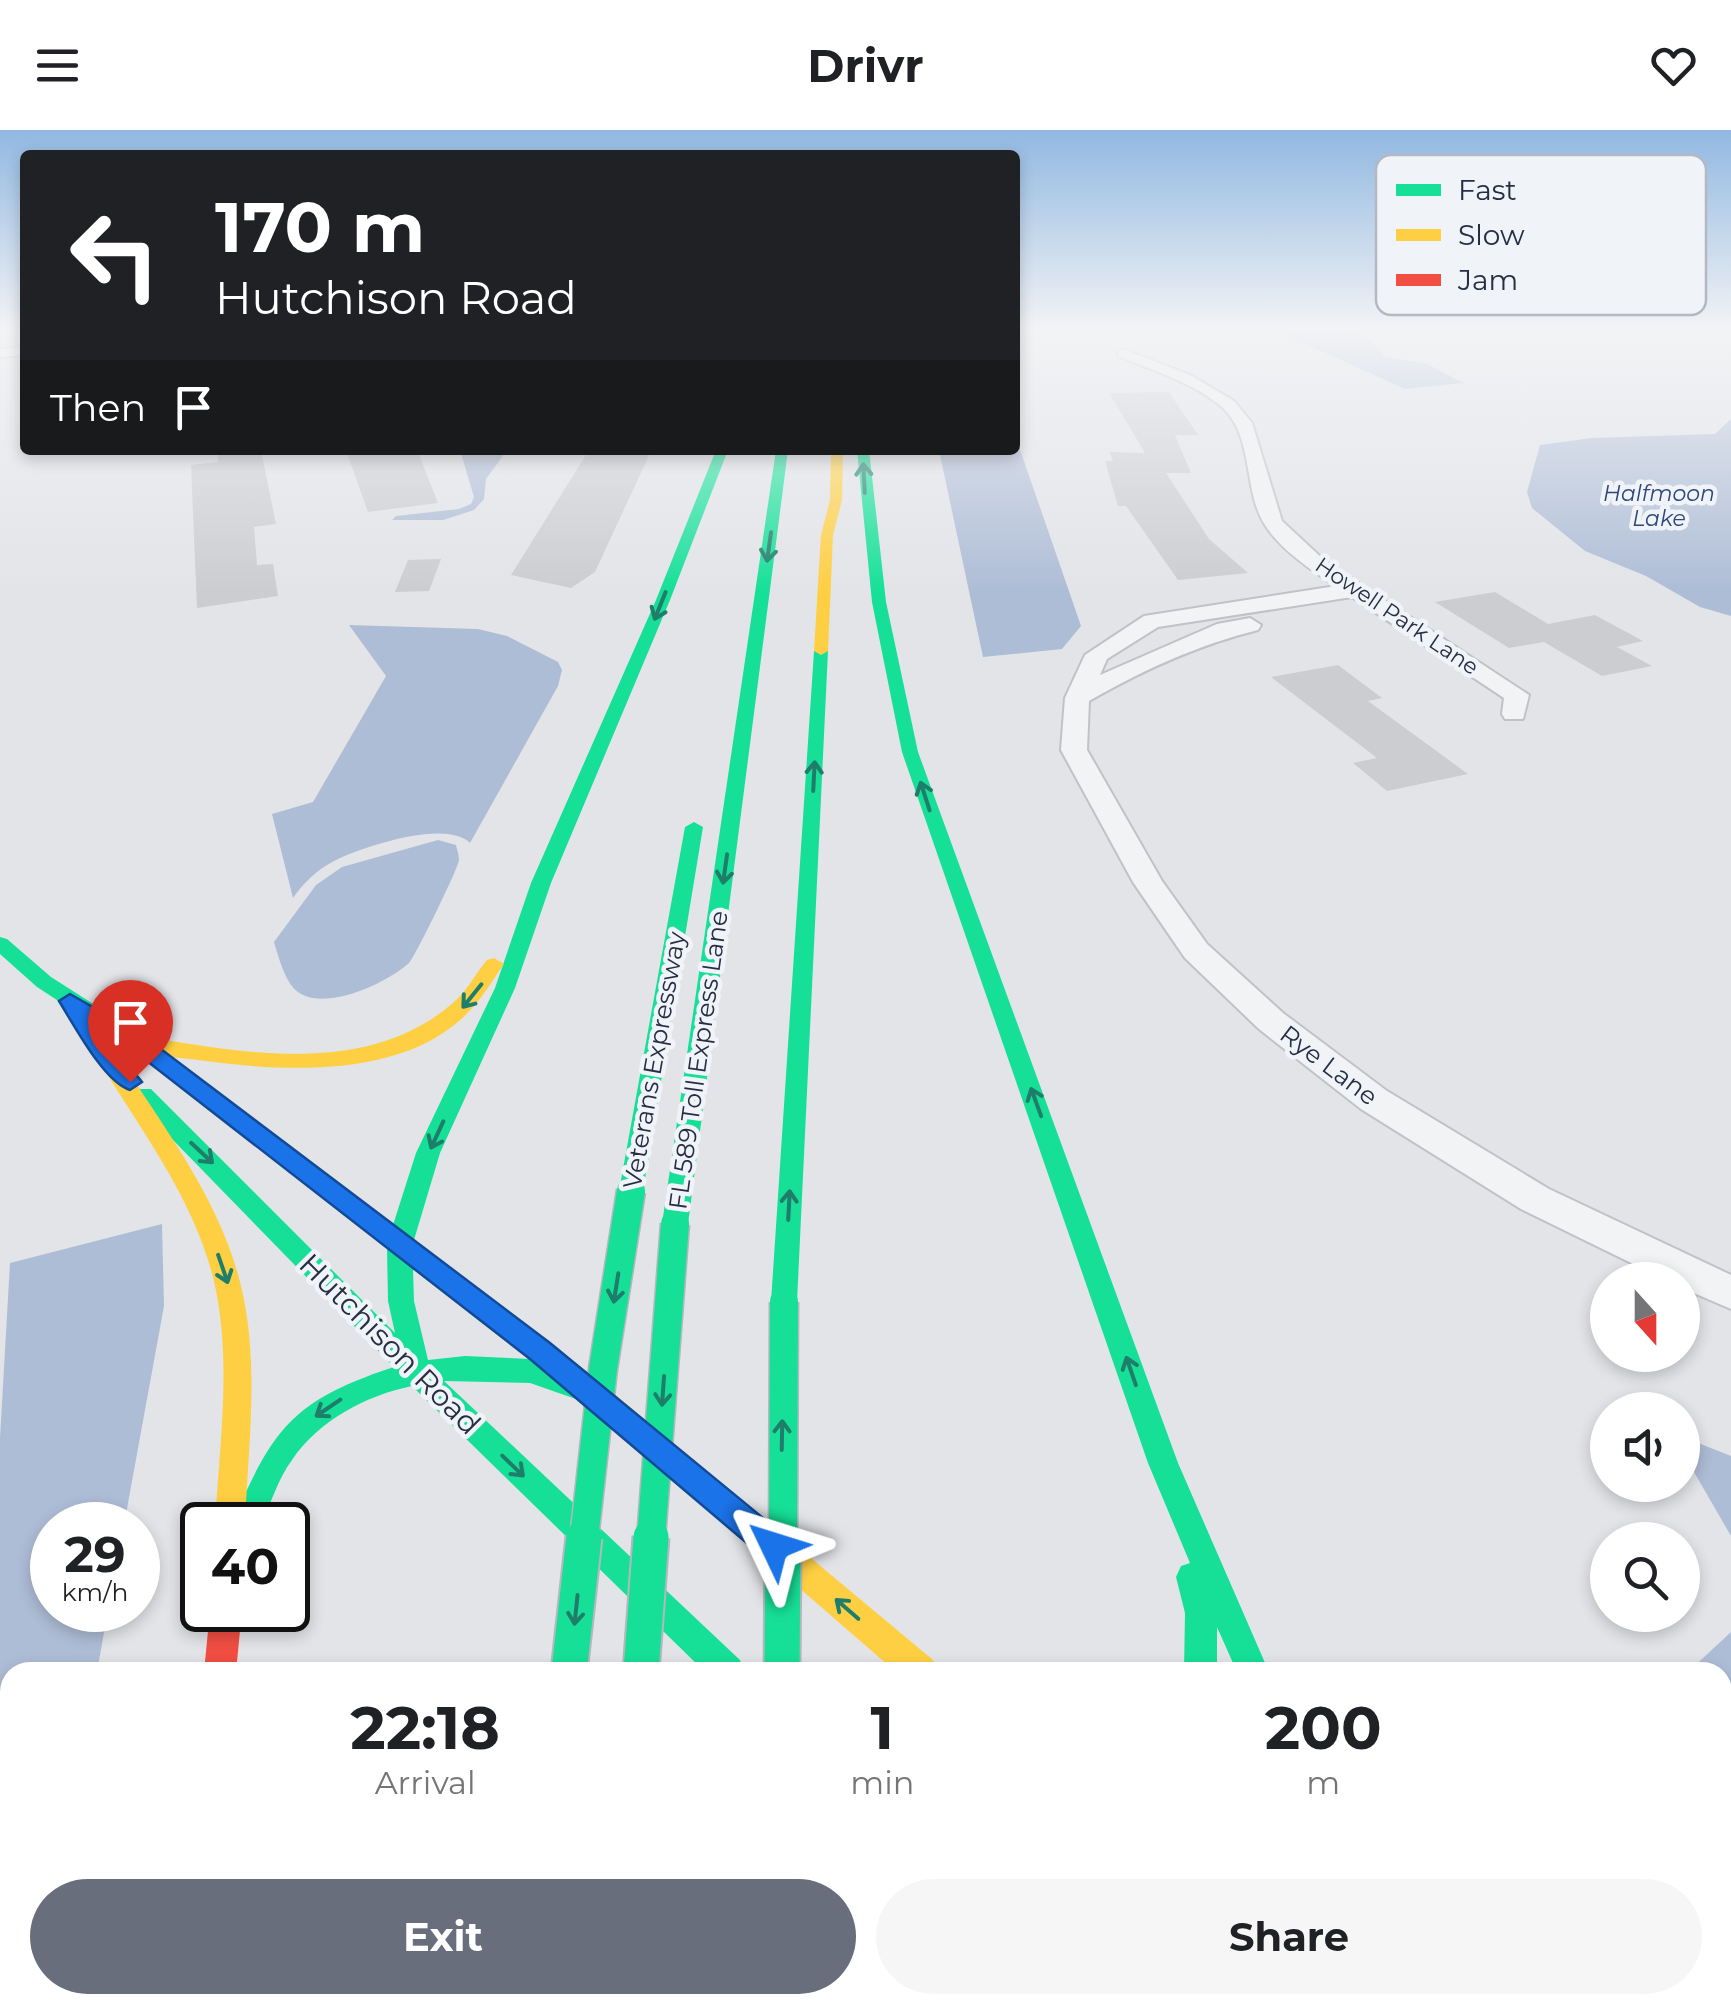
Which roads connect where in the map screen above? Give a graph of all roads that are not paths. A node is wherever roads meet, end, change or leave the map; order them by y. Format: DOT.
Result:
graph roads {
  1 [pos="1237,416"];
  2 [pos="720,455"];
  3 [pos="781,455"];
  4 [pos="816,455"];
  5 [pos="837,455"];
  6 [pos="863,455"];
  7 [pos="828,535"];
  8 [pos="1361,596"];
  9 [pos="1202,614"];
  10 [pos="1224,630"];
  11 [pos="1118,642"];
  12 [pos="1158,656"];
  13 [pos="1077,698"];
  14 [pos="1514,714"];
  15 [pos="698,807"];
  16 [pos="541,883"];
  17 [pos="0,943"];
  18 [pos="70,1001"];
  19 [pos="137,1042"];
  20 [pos="110,1061"];
  21 [pos="400,1243"];
  22 [pos="1731,1294"];
  23 [pos="418,1374"];
  24 [pos="596,1394"];
  25 [pos="1163,1463"];
  26 [pos="231,1502"];
  27 [pos="257,1502"];
  28 [pos="224,1632"];
  29 [pos="221,1662"];
  30 [pos="570,1662"];
  31 [pos="642,1662"];
  32 [pos="718,1662"];
  33 [pos="782,1662"];
  34 [pos="909,1662"];
  35 [pos="1201,1662"];
  36 [pos="1248,1662"];
  1 -- 8 [label="street, Howell Park Lane"];
  2 -- 16 [label="main road, one-way"];
  3 -- 31 [label="main road, FL 589 Toll Express Lane, one-way, bridge"];
  4 -- 7 [label="main road"];
  5 -- 7 [label="main road"];
  25 -- 6 [label="main road, one-way"];
  33 -- 7 [label="main road, one-way, bridge"];
  8 -- 9 [label="street, Rye Lane"];
  8 -- 10 [label="street"];
  8 -- 14 [label="street, Howell Park Lane"];
  9 -- 10 [label="street"];
  9 -- 11 [label="street, Rye Lane"];
  10 -- 12 [label="street"];
  11 -- 12 [label="street"];
  11 -- 13 [label="street, Rye Lane"];
  12 -- 13 [label="street"];
  13 -- 22 [label="street, Rye Lane"];
  15 -- 30 [label="main road, Veterans Expressway, one-way, bridge"];
  16 -- 19 [label="main road, one-way"];
  16 -- 21 [label="main road, one-way"];
  17 -- 18 [label="main road, Hutchison Road"];
  18 -- 19 [label="main road, Hutchison Road"];
  18 -- 20 [label="main road, Hutchison Road"];
  19 -- 21 [label="main road, Hutchison Road"];
  20 -- 23 [label="main road, Hutchison Road, one-way"];
  20 -- 26 [label="main road, one-way"];
  21 -- 23 [label="main road"];
  21 -- 24 [label="main road, Hutchison Road"];
  23 -- 24 [label="main road"];
  23 -- 27 [label="main road, one-way"];
  23 -- 32 [label="main road, Hutchison Road, one-way"];
  34 -- 24 [label="main road, Hutchison Road, one-way"];
  25 -- 35 [label="main road"];
  25 -- 36 [label="main road"];
  28 -- 29 [label="main road"];
}
